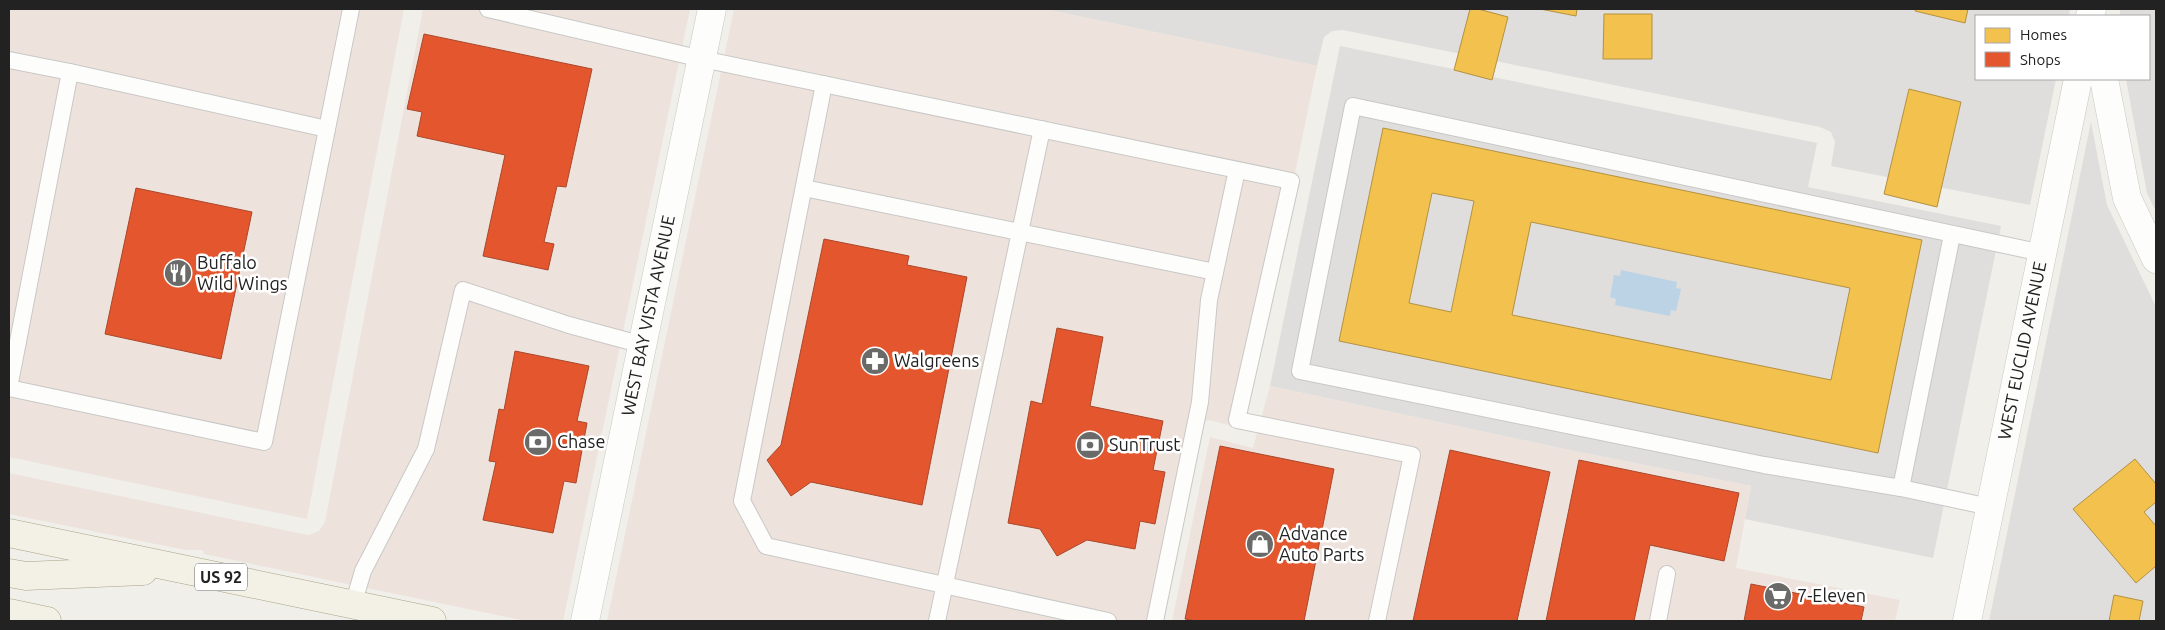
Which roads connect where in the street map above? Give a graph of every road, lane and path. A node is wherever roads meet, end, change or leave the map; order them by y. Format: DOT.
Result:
graph roads {
  1 [pos="351,9"];
  2 [pos="488,9"];
  3 [pos="712,9"];
  4 [pos="702,58"];
  5 [pos="9,60"];
  6 [pos="70,72"];
  7 [pos="2078,80"];
  8 [pos="2104,80"];
  9 [pos="824,84"];
  10 [pos="327,129"];
  11 [pos="1042,129"];
  12 [pos="1237,170"];
  13 [pos="804,188"];
  14 [pos="1020,233"];
  15 [pos="1952,235"];
  16 [pos="2042,253"];
  17 [pos="2156,259"];
  18 [pos="1215,272"];
  19 [pos="643,345"];
  20 [pos="9,388"];
  21 [pos="1901,488"];
  22 [pos="1990,507"];
  23 [pos="9,533"];
  24 [pos="184,570"];
  25 [pos="9,573"];
  26 [pos="1667,574"];
  27 [pos="944,586"];
  28 [pos="353,605"];
  29 [pos="9,613"];
  30 [pos="47,621"];
  31 [pos="432,621"];
  32 [pos="585,621"];
  33 [pos="937,621"];
  34 [pos="1108,621"];
  35 [pos="1155,621"];
  36 [pos="1377,621"];
  37 [pos="1658,621"];
  38 [pos="1968,621"];
  1 -- 10 [label="lane"];
  2 -- 4 [label="lane"];
  3 -- 4 [label="street, WEST BAY VISTA AVENUE"];
  4 -- 9 [label="lane"];
  4 -- 19 [label="street, WEST BAY VISTA AVENUE"];
  5 -- 6 [label="lane"];
  6 -- 10 [label="lane"];
  6 -- 20 [label="lane"];
  7 -- 16 [label="street, WEST EUCLID AVENUE"];
  8 -- 17 [label="street"];
  9 -- 11 [label="lane"];
  9 -- 13 [label="lane"];
  10 -- 20 [label="lane"];
  11 -- 12 [label="lane"];
  11 -- 14 [label="lane"];
  12 -- 18 [label="lane"];
  12 -- 36 [label="lane"];
  13 -- 14 [label="lane"];
  13 -- 27 [label="lane"];
  14 -- 18 [label="lane"];
  14 -- 27 [label="lane"];
  15 -- 16 [label="lane"];
  15 -- 21 [label="lane"];
  15 -- 21 [label="lane"];
  16 -- 22 [label="street, WEST EUCLID AVENUE"];
  18 -- 35 [label="lane"];
  19 -- 28 [label="lane"];
  19 -- 32 [label="street, WEST BAY VISTA AVENUE"];
  21 -- 22 [label="lane"];
  22 -- 38 [label="street, WEST EUCLID AVENUE"];
  23 -- 24 [label="main road, US 92"];
  24 -- 25 [label="main road"];
  24 -- 28 [label="main road, US 92"];
  26 -- 37 [label="lane"];
  27 -- 33 [label="lane"];
  27 -- 34 [label="lane"];
  28 -- 31 [label="main road, US 92"];
  29 -- 30 [label="main road"];
}
